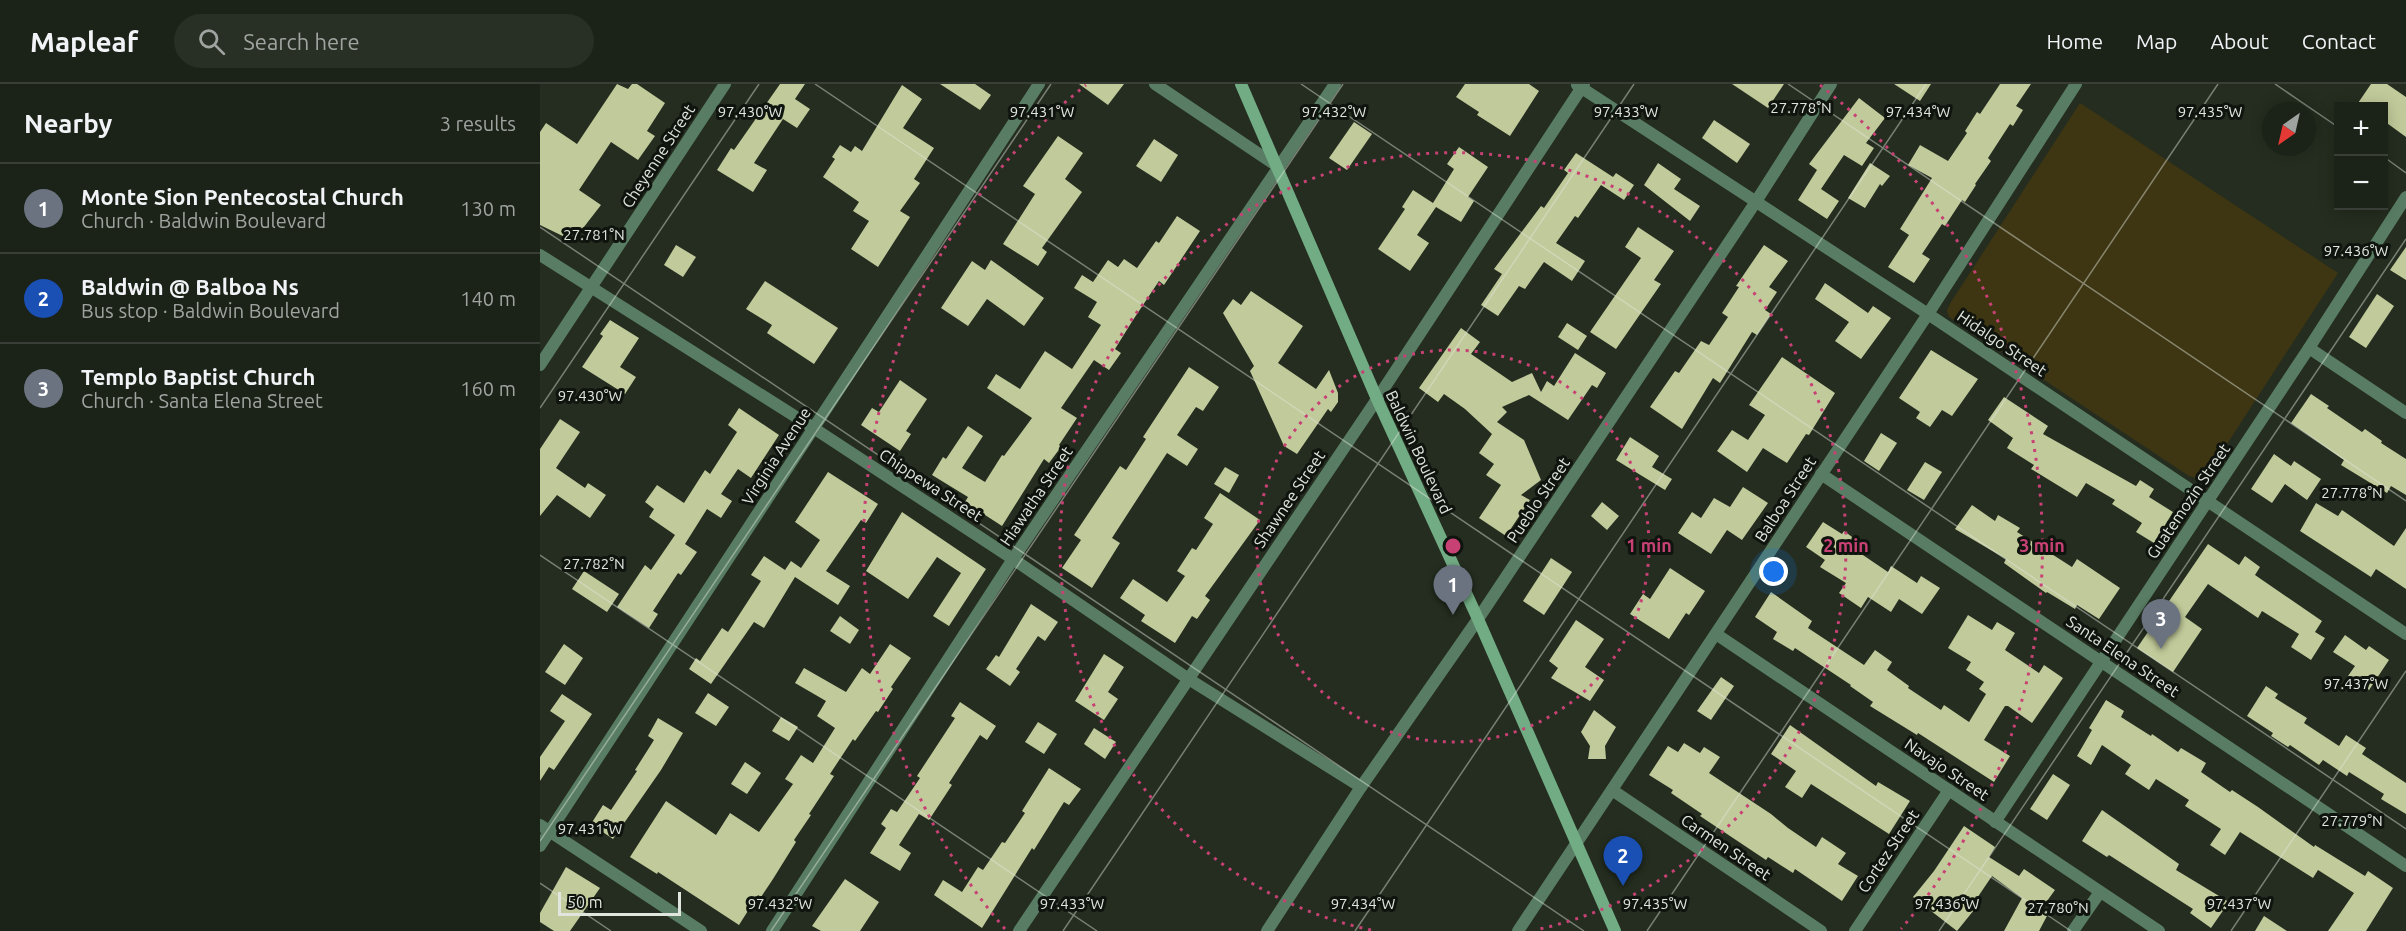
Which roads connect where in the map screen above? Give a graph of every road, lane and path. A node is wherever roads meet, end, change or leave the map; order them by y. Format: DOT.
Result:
graph roads {
  1 [pos="725,84"];
  2 [pos="1039,84"];
  3 [pos="1155,84"];
  4 [pos="1241,84"];
  5 [pos="1335,84"];
  6 [pos="1831,84"];
  7 [pos="2076,84"];
  8 [pos="1581,85"];
  9 [pos="1277,166"];
  10 [pos="2405,199"];
  11 [pos="1755,203"];
  12 [pos="540,255"];
  13 [pos="591,288"];
  14 [pos="1928,314"];
  15 [pos="2309,348"];
  16 [pos="540,365"];
  17 [pos="1377,399"];
  18 [pos="2406,413"];
  19 [pos="815,429"];
  20 [pos="1821,474"];
  21 [pos="2208,500"];
  22 [pos="1013,559"];
  23 [pos="1478,619"];
  24 [pos="1716,634"];
  25 [pos="2406,634"];
  26 [pos="2101,660"];
  27 [pos="1187,678"];
  28 [pos="1361,787"];
  29 [pos="1949,789"];
  30 [pos="1612,790"];
  31 [pos="1995,822"];
  32 [pos="545,828"];
  33 [pos="1576,842"];
  34 [pos="540,846"];
  35 [pos="2406,866"];
  36 [pos="2100,892"];
  37 [pos="701,931"];
  38 [pos="772,931"];
  39 [pos="1019,931"];
  40 [pos="1267,931"];
  41 [pos="1518,931"];
  42 [pos="1615,931"];
  43 [pos="1821,931"];
  44 [pos="1855,931"];
  45 [pos="2073,931"];
  46 [pos="2159,931"];
  1 -- 13 [label="street, Cheyenne Street"];
  2 -- 19 [label="street, Virginia Avenue"];
  3 -- 9 [label="street"];
  4 -- 9 [label="main road, Baldwin Boulevard"];
  5 -- 9 [label="street, Hiawatha Street"];
  6 -- 11 [label="street, Pueblo Street"];
  7 -- 14 [label="street, Balboa Street"];
  8 -- 11 [label="street, Hidalgo Street"];
  8 -- 17 [label="street, Shawnee Street"];
  9 -- 17 [label="main road, Baldwin Boulevard"];
  9 -- 22 [label="street, Hiawatha Street"];
  10 -- 15 [label="street, Guatemozin Street"];
  11 -- 14 [label="street, Hidalgo Street"];
  11 -- 23 [label="street, Pueblo Street"];
  12 -- 13 [label="street, Chippewa Street"];
  13 -- 16 [label="street, Cheyenne Street"];
  13 -- 19 [label="street, Chippewa Street"];
  14 -- 20 [label="street, Balboa Street"];
  14 -- 21 [label="street, Hidalgo Street"];
  15 -- 18 [label="street"];
  15 -- 21 [label="street, Guatemozin Street"];
  17 -- 23 [label="main road, Baldwin Boulevard"];
  17 -- 27 [label="street, Shawnee Street"];
  19 -- 22 [label="street, Chippewa Street"];
  19 -- 32 [label="street, Virginia Avenue"];
  20 -- 24 [label="street, Balboa Street"];
  20 -- 26 [label="street, Santa Elena Street"];
  21 -- 25 [label="street, Hidalgo Street"];
  21 -- 26 [label="street, Guatemozin Street"];
  22 -- 27 [label="street, Chippewa Street"];
  22 -- 38 [label="street, Hiawatha Street"];
  23 -- 28 [label="street, Pueblo Street"];
  23 -- 33 [label="main road, Baldwin Boulevard"];
  24 -- 29 [label="street, Navajo Street"];
  24 -- 30 [label="street, Balboa Street"];
  26 -- 31 [label="street, Guatemozin Street"];
  26 -- 35 [label="street, Santa Elena Street"];
  27 -- 28 [label="street, Chippewa Street"];
  27 -- 39 [label="street, Shawnee Street"];
  28 -- 40 [label="street, Pueblo Street"];
  29 -- 31 [label="street, Navajo Street"];
  29 -- 44 [label="street, Cortez Street"];
  30 -- 33 [label="street, Balboa Street"];
  30 -- 43 [label="street, Carmen Street"];
  31 -- 36 [label="street, Navajo Street"];
  32 -- 34 [label="street, Virginia Avenue"];
  32 -- 37 [label="street"];
  33 -- 41 [label="street, Balboa Street"];
  33 -- 42 [label="main road, Baldwin Boulevard"];
  36 -- 45 [label="street"];
  36 -- 46 [label="street, Navajo Street"];
}
